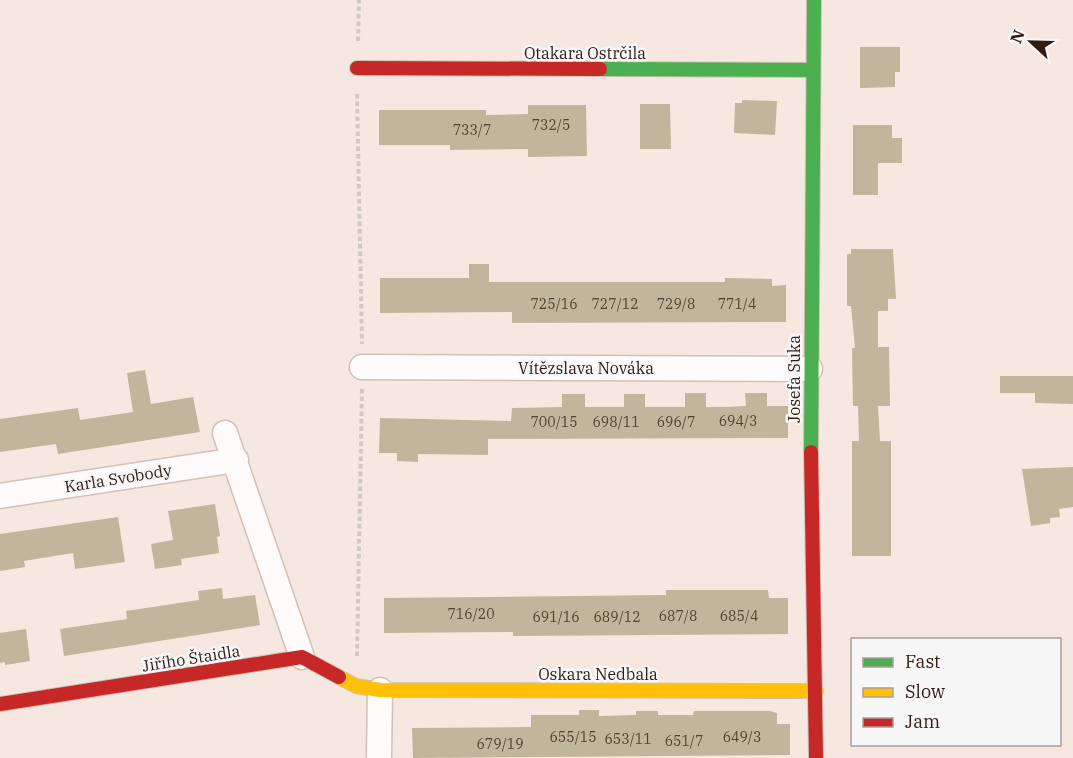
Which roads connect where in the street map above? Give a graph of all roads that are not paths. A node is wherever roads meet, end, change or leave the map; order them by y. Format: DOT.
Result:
graph roads {
  1 [pos="814,0"];
  2 [pos="357,68"];
  3 [pos="813,70"];
  4 [pos="362,367"];
  5 [pos="810,369"];
  6 [pos="225,432"];
  7 [pos="236,460"];
  8 [pos="0,496"];
  9 [pos="302,657"];
  10 [pos="380,690"];
  11 [pos="816,691"];
  12 [pos="0,704"];
  13 [pos="379,758"];
  14 [pos="816,758"];
  1 -- 3 [label="street, Josefa Suka"];
  2 -- 3 [label="street, Otakara Ostrčila"];
  3 -- 5 [label="street, Josefa Suka"];
  4 -- 5 [label="street, Vítězslava Nováka"];
  5 -- 11 [label="street, Josefa Suka"];
  6 -- 7 [label="street"];
  7 -- 8 [label="street, Karla Svobody"];
  7 -- 9 [label="street"];
  9 -- 10 [label="street"];
  9 -- 12 [label="street, Jiřího Štaidla"];
  10 -- 11 [label="street, Oskara Nedbala"];
  10 -- 13 [label="street"];
  11 -- 14 [label="street, Josefa Suka"];
}
